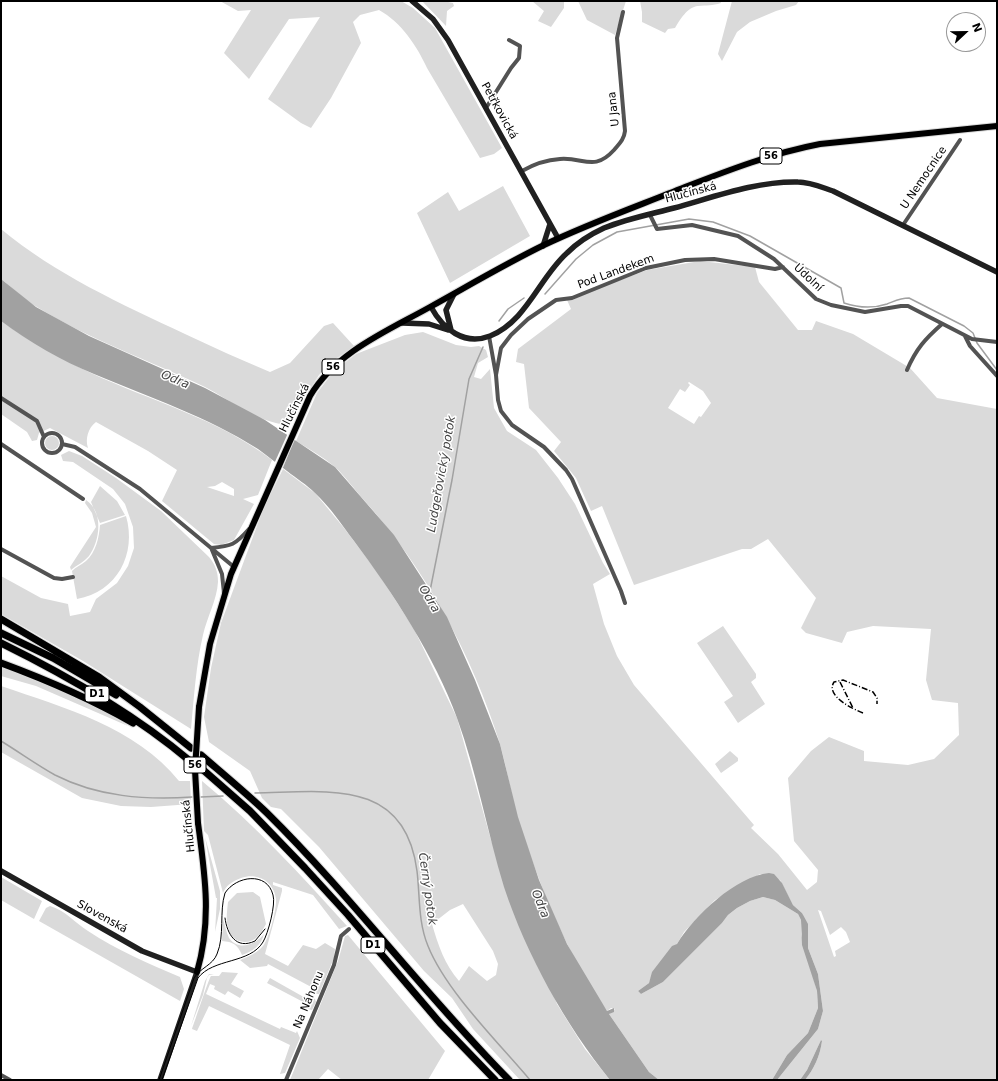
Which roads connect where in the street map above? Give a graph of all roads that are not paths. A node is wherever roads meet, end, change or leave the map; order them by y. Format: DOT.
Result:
graph roads {
  1 [pos="412,1"];
  2 [pos="623,12"];
  3 [pos="508,40"];
  4 [pos="486,108"];
  5 [pos="997,126"];
  6 [pos="960,140"];
  7 [pos="522,171"];
  8 [pos="650,215"];
  9 [pos="550,223"];
  10 [pos="903,225"];
  11 [pos="558,238"];
  12 [pos="543,246"];
  13 [pos="783,267"];
  14 [pos="997,272"];
  15 [pos="454,294"];
  16 [pos="431,307"];
  17 [pos="402,323"];
  18 [pos="942,324"];
  19 [pos="452,332"];
  20 [pos="964,335"];
  21 [pos="489,336"];
  22 [pos="997,342"];
  23 [pos="906,370"];
  24 [pos="496,375"];
  25 [pos="997,376"];
  26 [pos="1,398"];
  27 [pos="44,437"];
  28 [pos="1,444"];
  29 [pos="62,444"];
  30 [pos="83,499"];
  31 [pos="251,526"];
  32 [pos="210,548"];
  33 [pos="1,549"];
  34 [pos="234,567"];
  35 [pos="73,577"];
  36 [pos="224,593"];
  37 [pos="625,604"];
  38 [pos="1,619"];
  39 [pos="1,633"];
  40 [pos="1,643"];
  41 [pos="1,663"];
  42 [pos="164,727"];
  43 [pos="191,748"];
  44 [pos="200,755"];
  45 [pos="201,768"];
  46 [pos="1,871"];
  47 [pos="349,929"];
  48 [pos="197,972"];
  49 [pos="1,1076"];
  50 [pos="9,1080"];
  51 [pos="160,1080"];
  52 [pos="286,1080"];
  53 [pos="495,1080"];
  54 [pos="509,1080"];
  1 -- 4 [label="street, Petřkovická"];
  2 -- 7 [label="street, U Jana"];
  3 -- 4 [label="street"];
  4 -- 7 [label="street, Petřkovická"];
  5 -- 11 [label="main road, 56"];
  6 -- 10 [label="street, U Nemocnice"];
  7 -- 9 [label="street, Petřkovická"];
  8 -- 10 [label="street, Hlučínská"];
  8 -- 13 [label="street, Údolní"];
  8 -- 21 [label="street, Hlučínská"];
  9 -- 11 [label="street, Petřkovická"];
  9 -- 12 [label="street"];
  10 -- 14 [label="street, Hlučínská"];
  11 -- 12 [label="main road, 56"];
  12 -- 15 [label="main road, Hlučínská / 56"];
  13 -- 18 [label="street, Údolní"];
  13 -- 24 [label="street, Pod Landekem"];
  15 -- 16 [label="main road, Hlučínská / 56"];
  15 -- 19 [label="street"];
  16 -- 17 [label="main road, Hlučínská / 56"];
  16 -- 19 [label="street, Hlučínská"];
  17 -- 19 [label="street"];
  17 -- 31 [label="main road, Hlučínská / 56"];
  18 -- 20 [label="street, Údolní"];
  18 -- 23 [label="street"];
  19 -- 21 [label="street, Hlučínská"];
  20 -- 22 [label="street, Údolní"];
  20 -- 25 [label="street, Údolní"];
  21 -- 24 [label="street, Pod Landekem"];
  24 -- 37 [label="street, Pod Landekem"];
  26 -- 27 [label="street"];
  27 -- 29 [label="street"];
  27 -- 29 [label="street"];
  28 -- 30 [label="street"];
  29 -- 32 [label="street"];
  31 -- 32 [label="street"];
  31 -- 34 [label="main road, Hlučínská / 56"];
  32 -- 34 [label="street"];
  32 -- 36 [label="street"];
  33 -- 35 [label="street"];
  34 -- 36 [label="main road, Hlučínská / 56"];
  36 -- 48 [label="main road, Hlučínská / 56, bridge"];
  38 -- 42 [label="highway, D1"];
  39 -- 42 [label="highway, D1"];
  40 -- 41 [label="highway, D1"];
  42 -- 43 [label="highway, D1"];
  44 -- 54 [label="highway, D1"];
  45 -- 53 [label="highway, D1"];
  46 -- 48 [label="street, Slovenská"];
  47 -- 52 [label="street, Na Náhonu"];
  48 -- 51 [label="street, Hlučínská"];
  49 -- 50 [label="street"];
}
